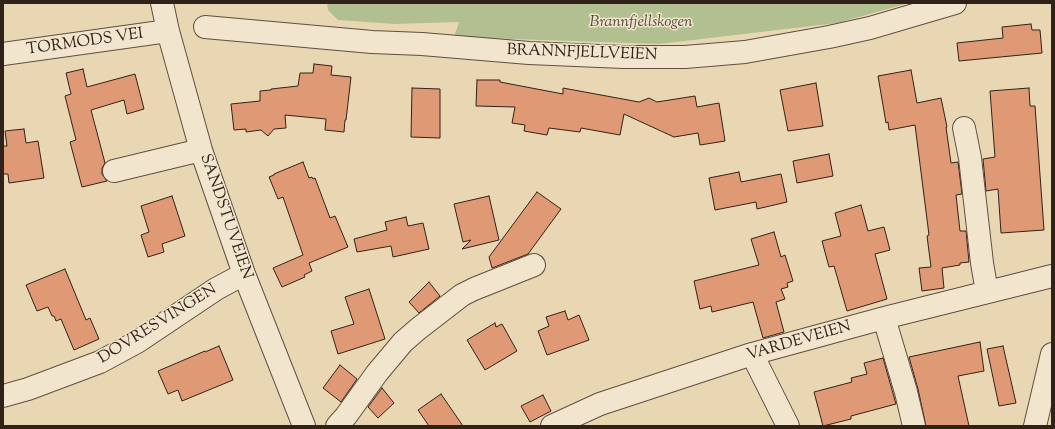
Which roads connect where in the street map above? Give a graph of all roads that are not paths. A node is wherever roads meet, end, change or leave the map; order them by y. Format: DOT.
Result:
graph roads {
  1 [pos="162,3"];
  2 [pos="955,3"];
  3 [pos="204,27"];
  4 [pos="168,31"];
  5 [pos="3,54"];
  6 [pos="964,128"];
  7 [pos="201,150"];
  8 [pos="114,171"];
  9 [pos="534,265"];
  10 [pos="244,274"];
  11 [pos="1052,276"];
  12 [pos="986,292"];
  13 [pos="884,318"];
  14 [pos="752,354"];
  15 [pos="1052,354"];
  16 [pos="3,396"];
  17 [pos="1046,402"];
  18 [pos="304,426"];
  19 [pos="337,426"];
  20 [pos="552,426"];
  21 [pos="788,426"];
  22 [pos="914,426"];
  23 [pos="1035,426"];
  1 -- 4 [label="street, SANDSTUVEIEN"];
  2 -- 3 [label="street, BRANNFJELLVEIEN"];
  4 -- 5 [label="street, TORMODS VEI"];
  4 -- 7 [label="street, SANDSTUVEIEN"];
  6 -- 12 [label="street"];
  7 -- 8 [label="street"];
  7 -- 10 [label="street, SANDSTUVEIEN"];
  9 -- 19 [label="street"];
  10 -- 16 [label="street, DOVRESVINGEN"];
  10 -- 18 [label="street, SANDSTUVEIEN"];
  11 -- 12 [label="street, VARDEVEIEN"];
  12 -- 13 [label="street, VARDEVEIEN"];
  13 -- 14 [label="street, VARDEVEIEN"];
  13 -- 22 [label="street"];
  14 -- 20 [label="street, VARDEVEIEN"];
  14 -- 21 [label="street"];
  15 -- 17 [label="street"];
  17 -- 23 [label="street"];
}
